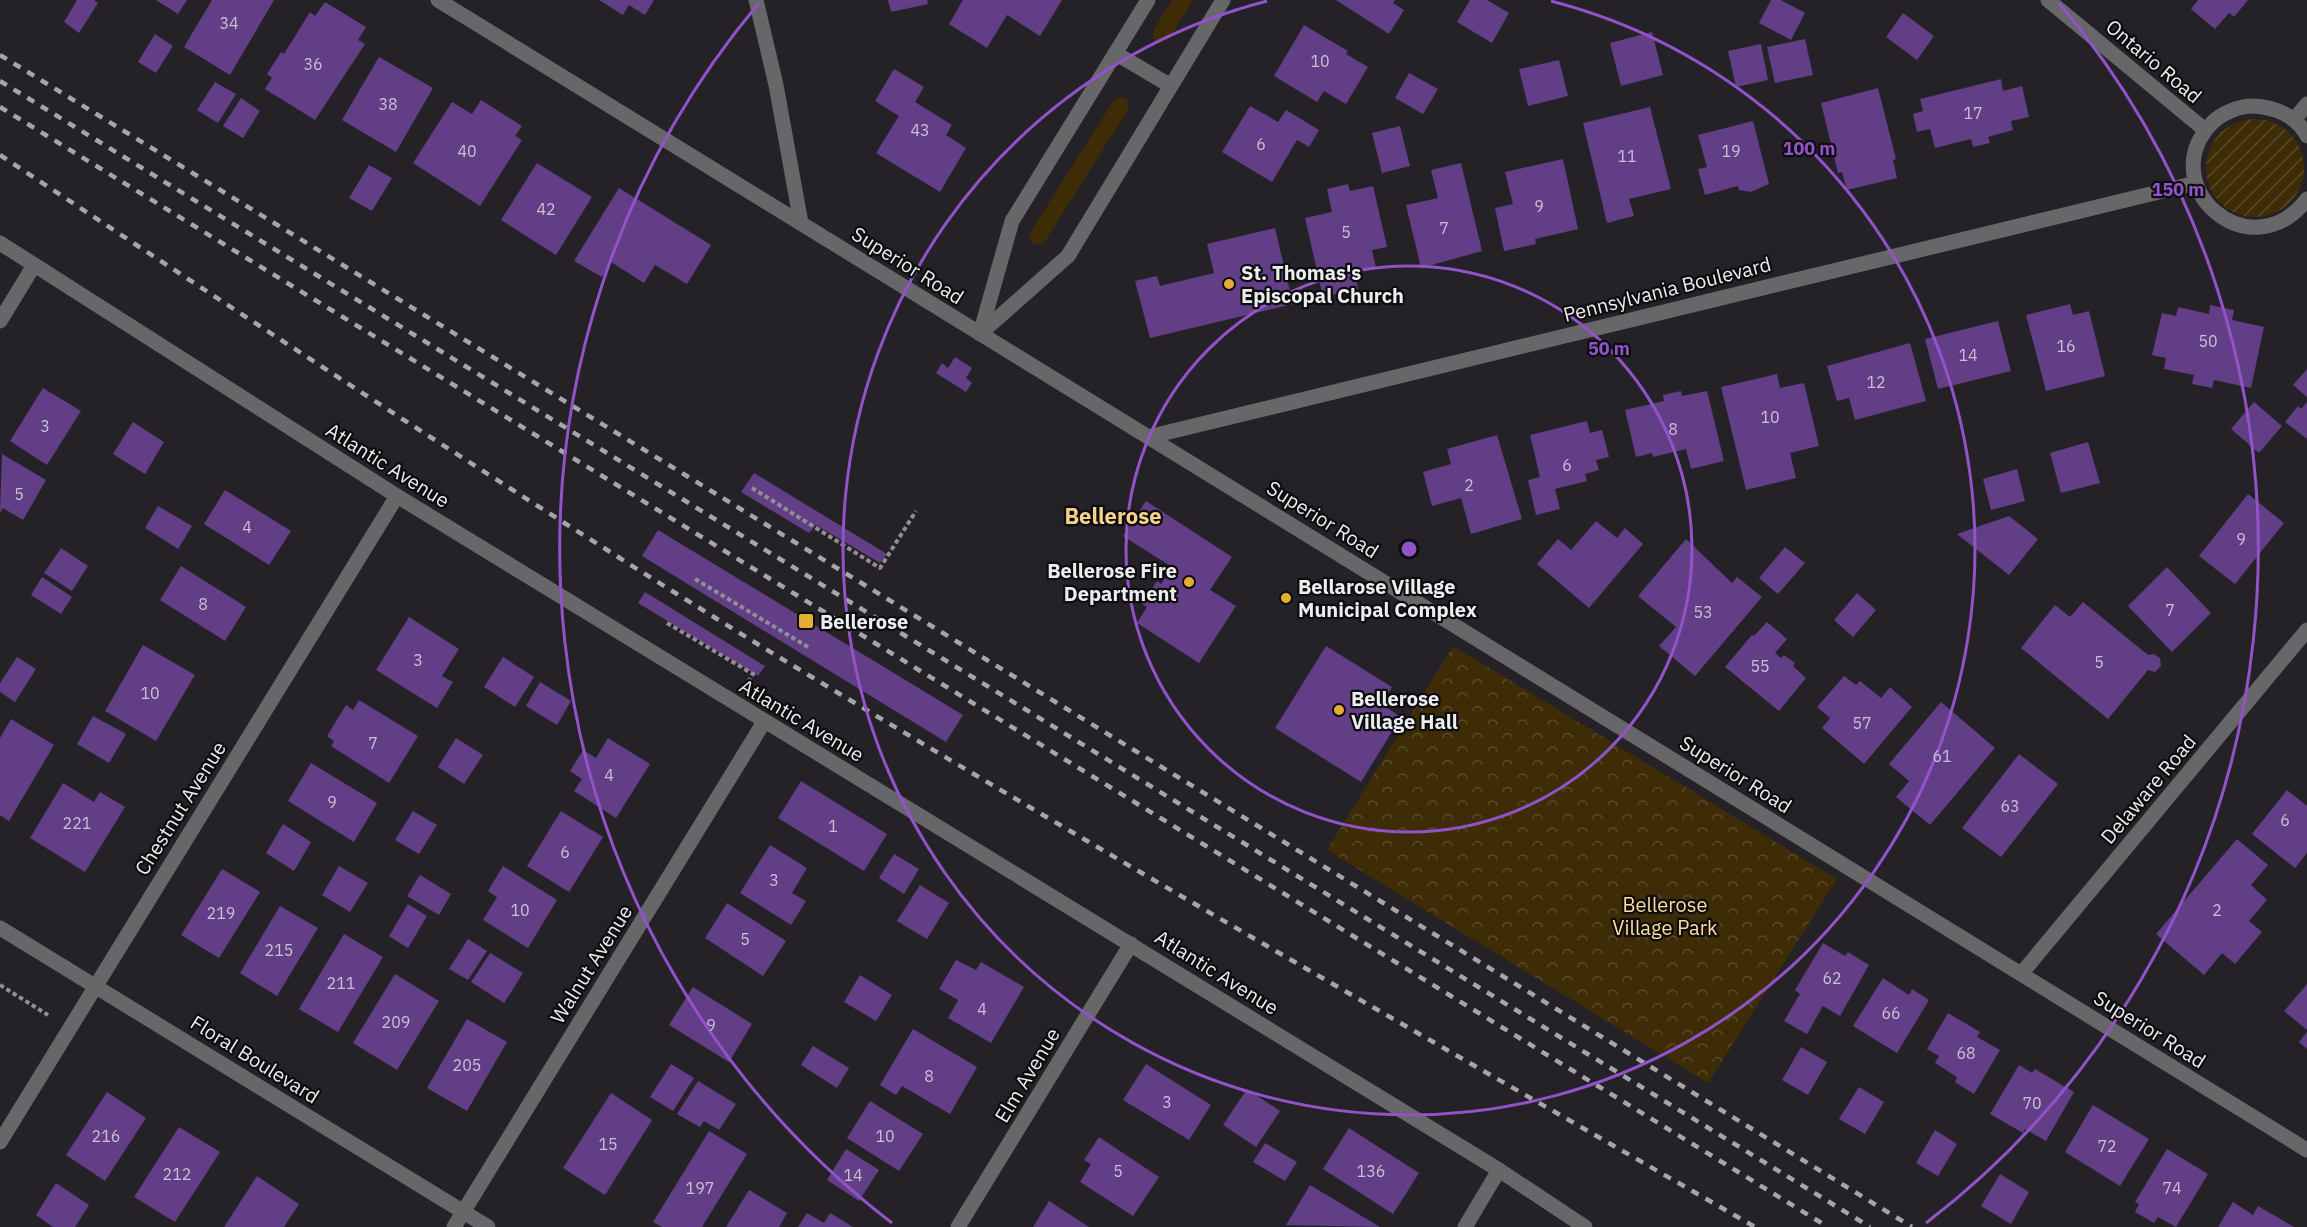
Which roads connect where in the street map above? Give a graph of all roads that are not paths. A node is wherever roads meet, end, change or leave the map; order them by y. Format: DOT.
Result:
graph roads {
  1 [pos="438,0"];
  2 [pos="756,0"];
  3 [pos="1148,0"];
  4 [pos="1223,0"];
  5 [pos="2048,0"];
  6 [pos="1115,52"];
  7 [pos="1171,86"];
  8 [pos="2307,104"];
  9 [pos="2294,120"];
  10 [pos="2205,130"];
  11 [pos="2307,136"];
  12 [pos="2196,183"];
  13 [pos="2304,208"];
  14 [pos="801,223"];
  15 [pos="0,243"];
  16 [pos="33,267"];
  17 [pos="0,321"];
  18 [pos="980,334"];
  19 [pos="1148,437"];
  20 [pos="397,496"];
  21 [pos="2307,630"];
  22 [pos="764,722"];
  23 [pos="0,928"];
  24 [pos="1131,944"];
  25 [pos="2022,974"];
  26 [pos="96,986"];
  27 [pos="0,1142"];
  28 [pos="2307,1150"];
  29 [pos="1499,1170"];
  30 [pos="463,1212"];
  31 [pos="454,1227"];
  32 [pos="488,1227"];
  33 [pos="958,1227"];
  34 [pos="1465,1227"];
  35 [pos="1585,1227"];
  1 -- 14 [label="street, Superior Road"];
  2 -- 14 [label="street"];
  3 -- 6 [label="street"];
  4 -- 7 [label="street"];
  5 -- 10 [label="street, Ontario Road"];
  6 -- 7 [label="street"];
  6 -- 18 [label="street"];
  7 -- 18 [label="street"];
  8 -- 9 [label="street"];
  9 -- 10 [label="street, Ontario Road"];
  9 -- 11 [label="street, Ontario Road"];
  10 -- 12 [label="street, Ontario Road"];
  12 -- 13 [label="street"];
  12 -- 19 [label="street, Pennsylvania Boulevard"];
  14 -- 18 [label="street, Superior Road"];
  15 -- 16 [label="street, Atlantic Avenue"];
  16 -- 17 [label="street"];
  16 -- 20 [label="street, Atlantic Avenue"];
  18 -- 19 [label="street, Superior Road"];
  19 -- 25 [label="street, Superior Road"];
  20 -- 22 [label="street, Atlantic Avenue"];
  20 -- 26 [label="street, Chestnut Avenue"];
  21 -- 25 [label="street, Delaware Road"];
  22 -- 24 [label="street, Atlantic Avenue"];
  22 -- 30 [label="street, Walnut Avenue"];
  23 -- 26 [label="street, Floral Boulevard"];
  24 -- 29 [label="street, Atlantic Avenue"];
  24 -- 33 [label="street, Elm Avenue"];
  25 -- 28 [label="street, Superior Road"];
  26 -- 27 [label="street, Chestnut Avenue"];
  26 -- 30 [label="street, Floral Boulevard"];
  29 -- 34 [label="street"];
  29 -- 35 [label="street, Atlantic Avenue"];
  30 -- 31 [label="street, Walnut Avenue"];
  30 -- 32 [label="street, Floral Boulevard"];
}
